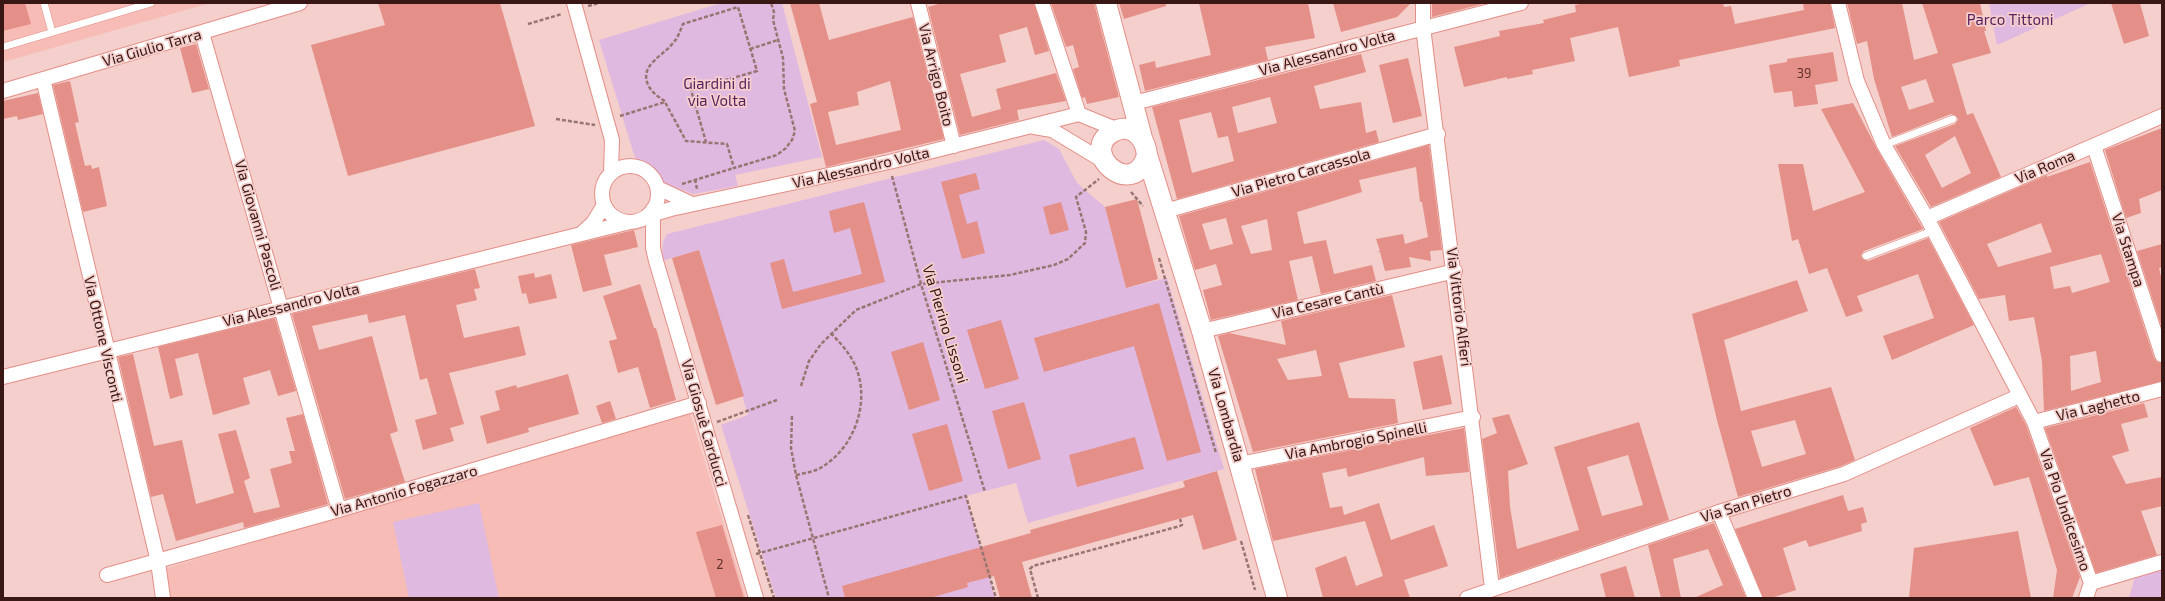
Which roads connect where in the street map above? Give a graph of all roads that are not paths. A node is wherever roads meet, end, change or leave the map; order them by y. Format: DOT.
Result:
graph roads {
  1 [pos="44,3"];
  2 [pos="151,3"];
  3 [pos="300,3"];
  4 [pos="918,3"];
  5 [pos="1042,3"];
  6 [pos="1106,3"];
  7 [pos="1423,3"];
  8 [pos="1521,3"];
  9 [pos="1838,3"];
  10 [pos="574,4"];
  11 [pos="1423,27"];
  12 [pos="52,32"];
  13 [pos="202,33"];
  14 [pos="3,46"];
  15 [pos="43,79"];
  16 [pos="3,91"];
  17 [pos="1133,96"];
  18 [pos="1079,114"];
  19 [pos="2162,116"];
  20 [pos="607,120"];
  21 [pos="1953,120"];
  22 [pos="1028,126"];
  23 [pos="1118,130"];
  24 [pos="1438,134"];
  25 [pos="954,146"];
  26 [pos="1145,146"];
  27 [pos="1884,146"];
  28 [pos="2094,146"];
  29 [pos="627,167"];
  30 [pos="611,174"];
  31 [pos="1116,174"];
  32 [pos="658,188"];
  33 [pos="692,204"];
  34 [pos="604,205"];
  35 [pos="1165,211"];
  36 [pos="644,216"];
  37 [pos="1927,218"];
  38 [pos="1935,232"];
  39 [pos="1171,233"];
  40 [pos="579,236"];
  41 [pos="1866,256"];
  42 [pos="1455,271"];
  43 [pos="282,307"];
  44 [pos="1202,331"];
  45 [pos="106,351"];
  46 [pos="2162,355"];
  47 [pos="3,377"];
  48 [pos="2162,389"];
  49 [pos="2019,396"];
  50 [pos="699,403"];
  51 [pos="1473,417"];
  52 [pos="2034,422"];
  53 [pos="1239,464"];
  54 [pos="340,510"];
  55 [pos="1719,512"];
  56 [pos="158,562"];
  57 [pos="2162,562"];
  58 [pos="108,575"];
  59 [pos="2091,583"];
  60 [pos="1492,588"];
  61 [pos="163,598"];
  62 [pos="756,598"];
  63 [pos="1277,598"];
  64 [pos="1467,598"];
  65 [pos="1755,598"];
  66 [pos="2086,598"];
  1 -- 12 [label="lane"];
  2 -- 12 [label="lane"];
  3 -- 13 [label="street, Via Giulio Tarra"];
  4 -- 25 [label="street, Via Arrigo Boito"];
  5 -- 18 [label="street"];
  6 -- 17 [label="street, Via Lombardia"];
  7 -- 11 [label="street, Via Vittorio Alfieri"];
  8 -- 11 [label="street, Via Alessandro Volta"];
  9 -- 27 [label="street, Via Pio Undicesimo"];
  10 -- 20 [label="street"];
  11 -- 17 [label="street, Via Alessandro Volta"];
  11 -- 24 [label="street, Via Vittorio Alfieri"];
  12 -- 14 [label="lane"];
  13 -- 15 [label="street, Via Giulio Tarra"];
  13 -- 43 [label="street, Via Giovanni Pascoli"];
  15 -- 16 [label="street, Via Giulio Tarra"];
  15 -- 45 [label="street, Via Ottone Visconti"];
  17 -- 23 [label="street"];
  17 -- 26 [label="street, Via Lombardia"];
  18 -- 22 [label="street, Via Alessandro Volta"];
  18 -- 23 [label="street"];
  19 -- 28 [label="street, Via Roma"];
  20 -- 29 [label="street"];
  20 -- 30 [label="street"];
  21 -- 27 [label="lane"];
  22 -- 25 [label="street, Via Alessandro Volta"];
  22 -- 31 [label="street, Via Alessandro Volta"];
  23 -- 26 [label="street"];
  23 -- 31 [label="street"];
  24 -- 35 [label="street, Via Pietro Carcassola"];
  24 -- 42 [label="street, Via Vittorio Alfieri"];
  25 -- 33 [label="street, Via Alessandro Volta"];
  26 -- 31 [label="street"];
  26 -- 35 [label="street, Via Lombardia"];
  27 -- 37 [label="street, Via Pio Undicesimo"];
  28 -- 37 [label="street, Via Roma"];
  28 -- 46 [label="street, Via Stampa"];
  29 -- 30 [label="street"];
  29 -- 32 [label="street"];
  30 -- 34 [label="street"];
  31 -- 39 [label="street, Via Lombardia"];
  32 -- 33 [label="street"];
  32 -- 36 [label="street"];
  33 -- 36 [label="street, Via Alessandro Volta"];
  34 -- 36 [label="street"];
  34 -- 40 [label="street"];
  35 -- 39 [label="street, Via Lombardia"];
  36 -- 40 [label="street, Via Alessandro Volta"];
  36 -- 50 [label="street, Via Giosuè Carducci"];
  37 -- 38 [label="street, Via Pio Undicesimo"];
  38 -- 41 [label="lane"];
  38 -- 49 [label="street, Via Pio Undicesimo"];
  39 -- 44 [label="street, Via Lombardia"];
  40 -- 43 [label="street, Via Alessandro Volta"];
  42 -- 44 [label="street, Via Cesare Cantù"];
  42 -- 51 [label="street, Via Vittorio Alfieri"];
  43 -- 45 [label="street, Via Alessandro Volta"];
  43 -- 54 [label="street, Via Giovanni Pascoli"];
  44 -- 53 [label="street, Via Lombardia"];
  45 -- 47 [label="street, Via Alessandro Volta"];
  45 -- 56 [label="street, Via Ottone Visconti"];
  48 -- 52 [label="street, Via Laghetto"];
  49 -- 52 [label="street, Via Pio Undicesimo"];
  49 -- 55 [label="street, Via San Pietro"];
  50 -- 54 [label="street, Via Antonio Fogazzaro"];
  50 -- 62 [label="street, Via Giosuè Carducci"];
  51 -- 53 [label="street, Via Ambrogio Spinelli"];
  51 -- 60 [label="street, Via Vittorio Alfieri"];
  52 -- 59 [label="street, Via Pio Undicesimo"];
  53 -- 63 [label="street, Via Lombardia"];
  54 -- 56 [label="street, Via Antonio Fogazzaro"];
  55 -- 60 [label="street, Via San Pietro"];
  55 -- 65 [label="street"];
  56 -- 58 [label="street, Via Antonio Fogazzaro"];
  56 -- 61 [label="street, Via Ottone Visconti"];
  57 -- 59 [label="street"];
  59 -- 66 [label="street, Via Pio Undicesimo"];
  60 -- 64 [label="street, Via San Pietro"];
}
